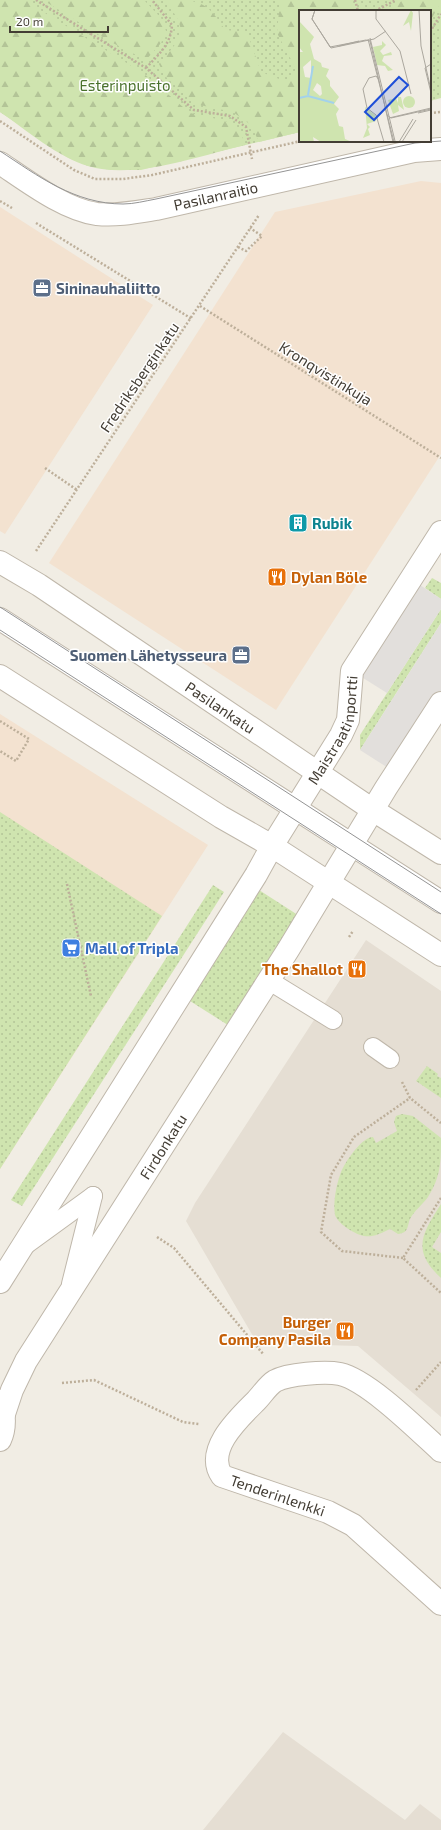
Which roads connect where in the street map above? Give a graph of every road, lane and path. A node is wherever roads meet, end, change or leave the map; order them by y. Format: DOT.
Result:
graph roads {
  1 [pos="36,0"];
  2 [pos="152,0"];
  3 [pos="356,0"];
  4 [pos="396,0"];
  5 [pos="358,10"];
  6 [pos="377,10"];
  7 [pos="441,14"];
  8 [pos="431,30"];
  9 [pos="146,68"];
  10 [pos="441,112"];
  11 [pos="431,113"];
  12 [pos="0,121"];
  13 [pos="299,141"];
  14 [pos="441,149"];
  15 [pos="250,153"];
  16 [pos="0,163"];
  17 [pos="0,201"];
  18 [pos="13,209"];
  19 [pos="263,209"];
  20 [pos="33,221"];
  21 [pos="250,228"];
  22 [pos="238,247"];
  23 [pos="200,306"];
  24 [pos="192,318"];
  25 [pos="441,458"];
  26 [pos="45,468"];
  27 [pos="77,490"];
  28 [pos="441,532"];
  29 [pos="32,557"];
  30 [pos="0,562"];
  31 [pos="0,619"];
  32 [pos="0,676"];
  33 [pos="441,703"];
  34 [pos="0,721"];
  35 [pos="0,751"];
  36 [pos="318,771"];
  37 [pos="294,809"];
  38 [pos="373,810"];
  39 [pos="352,845"];
  40 [pos="272,846"];
  41 [pos="441,853"];
  42 [pos="329,883"];
  43 [pos="67,884"];
  44 [pos="441,902"];
  45 [pos="441,955"];
  46 [pos="268,980"];
  47 [pos="92,996"];
  48 [pos="333,1020"];
  49 [pos="373,1047"];
  50 [pos="390,1059"];
  51 [pos="410,1098"];
  52 [pos="441,1123"];
  53 [pos="441,1198"];
  54 [pos="157,1237"];
  55 [pos="20,1248"];
  56 [pos="403,1258"];
  57 [pos="0,1282"];
  58 [pos="441,1294"];
  59 [pos="68,1296"];
  60 [pos="269,1361"];
  61 [pos="441,1362"];
  62 [pos="62,1383"];
  63 [pos="412,1394"];
  64 [pos="2,1406"];
  65 [pos="228,1429"];
  66 [pos="0,1440"];
  67 [pos="441,1451"];
  68 [pos="441,1604"];
  1 -- 9 [label="path"];
  2 -- 9 [label="path"];
  3 -- 5 [label="path"];
  4 -- 6 [label="path"];
  7 -- 8 [label="path"];
  9 -- 15 [label="path"];
  10 -- 11 [label="path"];
  12 -- 15 [label="path"];
  13 -- 15 [label="path"];
  14 -- 16 [label="street, Pasilanraitio"];
  17 -- 18 [label="path"];
  19 -- 21 [label="path, Fredriksberginkatu"];
  20 -- 24 [label="path"];
  21 -- 22 [label="path, Fredriksberginkatu"];
  21 -- 22 [label="path"];
  22 -- 23 [label="path, Fredriksberginkatu"];
  23 -- 24 [label="path, Fredriksberginkatu"];
  23 -- 25 [label="path, Kronqvistinkuja"];
  24 -- 27 [label="path, Fredriksberginkatu"];
  26 -- 27 [label="path"];
  27 -- 29 [label="path, Fredriksberginkatu"];
  28 -- 36 [label="street, Maistraatinportti"];
  30 -- 36 [label="street, Pasilankatu"];
  31 -- 37 [label="street"];
  32 -- 40 [label="street"];
  33 -- 38 [label="street"];
  34 -- 35 [label="path"];
  36 -- 37 [label="street, Maistraatinportti"];
  36 -- 38 [label="street, Pasilankatu"];
  37 -- 39 [label="street"];
  37 -- 40 [label="street, Maistraatinportti"];
  38 -- 39 [label="street"];
  38 -- 41 [label="street, Pasilankatu"];
  39 -- 42 [label="street"];
  39 -- 44 [label="street"];
  40 -- 42 [label="street"];
  40 -- 55 [label="street"];
  42 -- 45 [label="street"];
  42 -- 46 [label="street, Firdonkatu"];
  43 -- 47 [label="path"];
  46 -- 48 [label="lane"];
  46 -- 59 [label="street, Firdonkatu"];
  49 -- 50 [label="lane"];
  50 -- 51 [label="path"];
  51 -- 52 [label="path"];
  51 -- 56 [label="path"];
  53 -- 56 [label="path"];
  54 -- 60 [label="path"];
  55 -- 57 [label="street"];
  55 -- 59 [label="lane"];
  56 -- 58 [label="path"];
  59 -- 64 [label="street, Firdonkatu"];
  61 -- 63 [label="path"];
  62 -- 65 [label="path"];
  64 -- 66 [label="street, Firdonkatu"];
  65 -- 67 [label="street, Tenderinlenkki"];
  65 -- 68 [label="street, Tenderinlenkki"];
}
